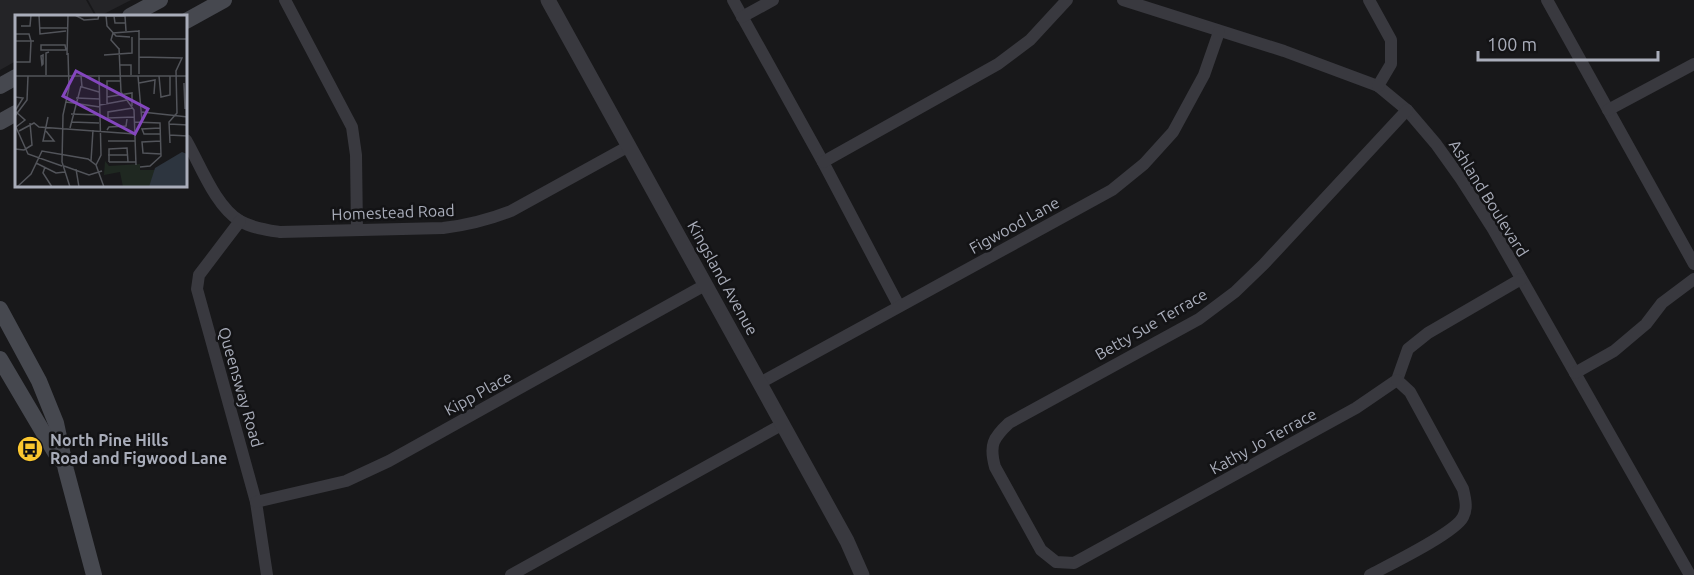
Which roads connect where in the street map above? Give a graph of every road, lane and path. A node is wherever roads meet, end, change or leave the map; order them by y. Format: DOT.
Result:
graph roads {
  1 [pos="161,0"];
  2 [pos="224,0"];
  3 [pos="285,0"];
  4 [pos="548,0"];
  5 [pos="733,0"];
  6 [pos="773,0"];
  7 [pos="1067,0"];
  8 [pos="1123,0"];
  9 [pos="1370,0"];
  10 [pos="1547,0"];
  11 [pos="132,15"];
  12 [pos="157,15"];
  13 [pos="742,17"];
  14 [pos="188,20"];
  15 [pos="1219,32"];
  16 [pos="1694,64"];
  17 [pos="15,78"];
  18 [pos="0,86"];
  19 [pos="1378,86"];
  20 [pos="1407,110"];
  21 [pos="1608,110"];
  22 [pos="188,144"];
  23 [pos="629,146"];
  24 [pos="823,162"];
  25 [pos="240,221"];
  26 [pos="357,230"];
  27 [pos="1694,264"];
  28 [pos="1521,279"];
  29 [pos="1694,279"];
  30 [pos="705,285"];
  31 [pos="899,306"];
  32 [pos="0,309"];
  33 [pos="0,359"];
  34 [pos="1575,373"];
  35 [pos="1397,380"];
  36 [pos="760,383"];
  37 [pos="783,424"];
  38 [pos="66,470"];
  39 [pos="256,502"];
  40 [pos="1016,506"];
  41 [pos="858,574"];
  42 [pos="94,575"];
  43 [pos="267,575"];
  44 [pos="511,575"];
  45 [pos="1370,575"];
  46 [pos="1690,575"];
  1 -- 11 [label="main road"];
  1 -- 12 [label="main road"];
  2 -- 14 [label="main road"];
  3 -- 26 [label="street"];
  4 -- 23 [label="street, Kingsland Avenue"];
  5 -- 13 [label="street"];
  6 -- 13 [label="street"];
  7 -- 24 [label="street"];
  8 -- 15 [label="street, Ashland Boulevard"];
  9 -- 19 [label="street"];
  10 -- 21 [label="street"];
  13 -- 24 [label="street"];
  15 -- 19 [label="street, Ashland Boulevard"];
  15 -- 31 [label="street, Figwood Lane"];
  16 -- 21 [label="street"];
  17 -- 18 [label="main road"];
  19 -- 20 [label="street, Ashland Boulevard"];
  20 -- 28 [label="street, Ashland Boulevard"];
  20 -- 40 [label="street, Betty Sue Terrace"];
  21 -- 27 [label="street"];
  22 -- 25 [label="street, Homestead Road"];
  23 -- 26 [label="street, Homestead Road"];
  23 -- 30 [label="street, Kingsland Avenue"];
  24 -- 31 [label="street"];
  25 -- 26 [label="street, Homestead Road"];
  25 -- 39 [label="street, Queensway Road"];
  28 -- 34 [label="street, Ashland Boulevard"];
  28 -- 35 [label="street"];
  29 -- 34 [label="street"];
  30 -- 36 [label="street, Kingsland Avenue"];
  30 -- 39 [label="street, Kipp Place"];
  31 -- 36 [label="street, Figwood Lane"];
  32 -- 38 [label="main road"];
  33 -- 38 [label="main road"];
  34 -- 46 [label="street, Ashland Boulevard"];
  35 -- 40 [label="street, Kathy Jo Terrace"];
  35 -- 45 [label="street"];
  36 -- 37 [label="street, Kingsland Avenue"];
  37 -- 41 [label="street, Kingsland Avenue"];
  37 -- 44 [label="street"];
  38 -- 42 [label="main road"];
  39 -- 43 [label="street, Queensway Road"];
}
